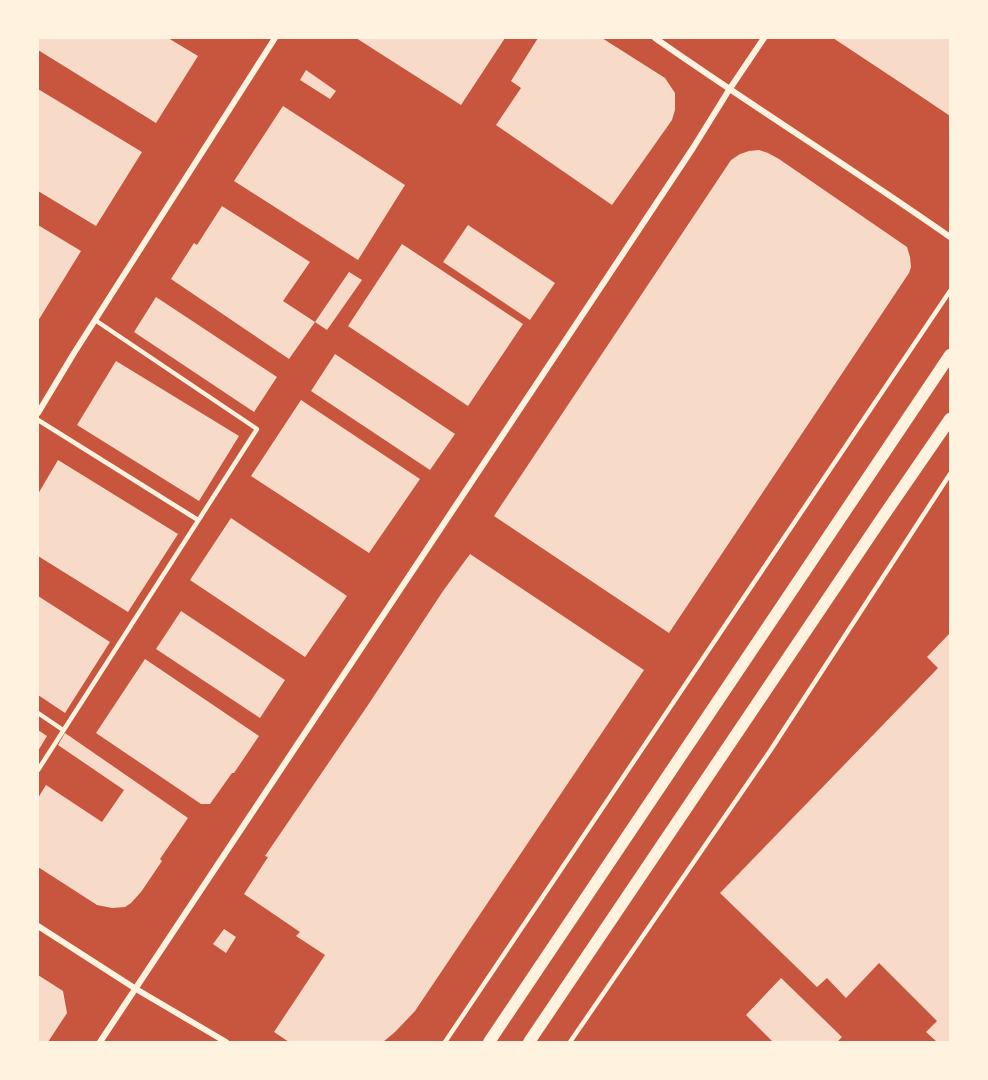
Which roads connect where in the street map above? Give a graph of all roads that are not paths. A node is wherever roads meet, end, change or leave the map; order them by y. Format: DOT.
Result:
graph roads {
  1 [pos="275,38"];
  2 [pos="655,38"];
  3 [pos="764,38"];
  4 [pos="729,90"];
  5 [pos="951,237"];
  6 [pos="951,291"];
  7 [pos="95,320"];
  8 [pos="951,354"];
  9 [pos="38,413"];
  10 [pos="951,419"];
  11 [pos="38,420"];
  12 [pos="951,474"];
  13 [pos="198,520"];
  14 [pos="38,713"];
  15 [pos="63,730"];
  16 [pos="38,770"];
  17 [pos="38,926"];
  18 [pos="136,988"];
  19 [pos="100,1042"];
  20 [pos="226,1042"];
  21 [pos="445,1042"];
  22 [pos="489,1042"];
  23 [pos="529,1042"];
  24 [pos="570,1042"];
  1 -- 7 [label="street"];
  2 -- 4 [label="street"];
  3 -- 4 [label="street"];
  4 -- 5 [label="street"];
  4 -- 18 [label="street"];
  6 -- 21 [label="lane"];
  7 -- 9 [label="street"];
  7 -- 13 [label="lane"];
  8 -- 22 [label="main road"];
  10 -- 23 [label="main road"];
  11 -- 13 [label="lane"];
  12 -- 24 [label="lane"];
  13 -- 15 [label="lane"];
  14 -- 15 [label="lane"];
  15 -- 16 [label="lane"];
  17 -- 18 [label="street"];
  18 -- 19 [label="street"];
  18 -- 20 [label="street"];
}
